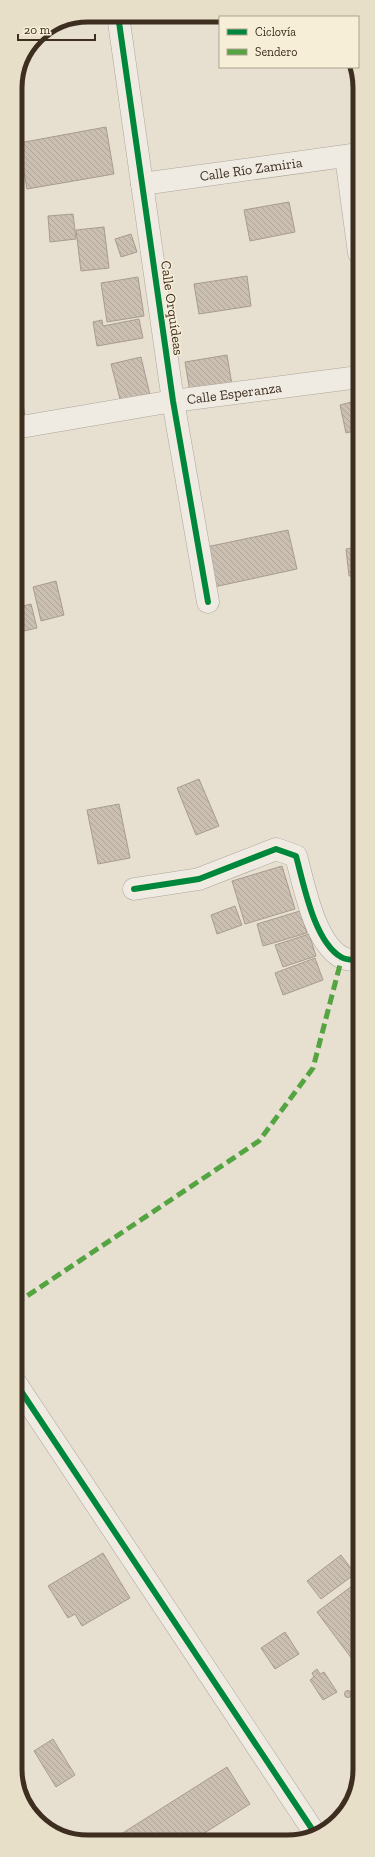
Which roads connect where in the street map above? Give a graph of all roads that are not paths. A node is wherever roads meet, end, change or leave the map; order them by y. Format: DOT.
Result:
graph roads {
  1 [pos="119,22"];
  2 [pos="353,155"];
  3 [pos="142,184"];
  4 [pos="353,378"];
  5 [pos="173,402"];
  6 [pos="22,427"];
  7 [pos="208,602"];
  8 [pos="134,889"];
  9 [pos="353,960"];
  10 [pos="22,1391"];
  11 [pos="312,1829"];
  1 -- 3 [label="street, Calle Orquídeas"];
  2 -- 3 [label="street, Calle Río Zamiria"];
  3 -- 5 [label="street, Calle Orquídeas"];
  4 -- 5 [label="street, Calle Esperanza"];
  5 -- 6 [label="street, Calle Esperanza"];
  5 -- 7 [label="street, Calle Orquídeas"];
  8 -- 9 [label="street"];
  10 -- 11 [label="street"];
}
